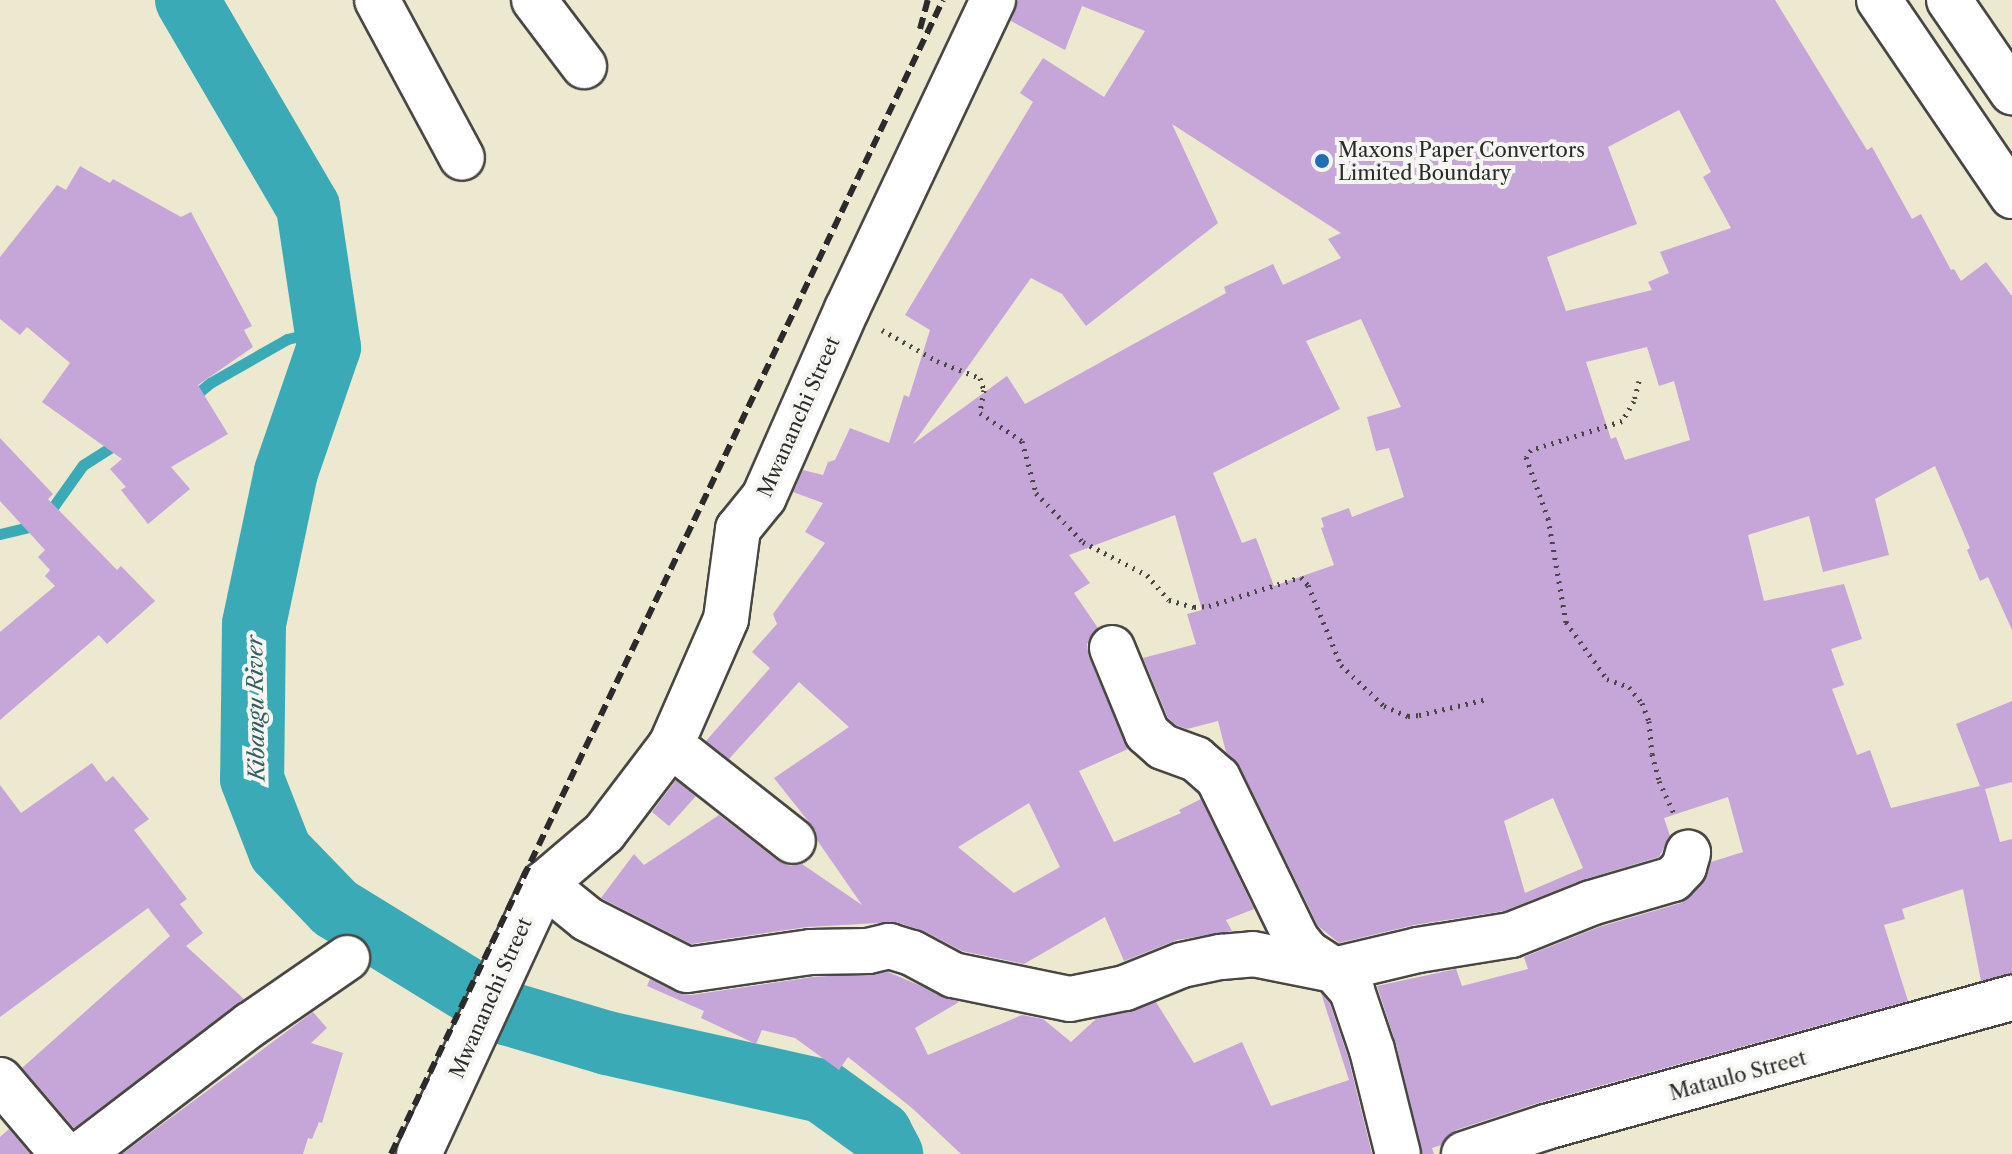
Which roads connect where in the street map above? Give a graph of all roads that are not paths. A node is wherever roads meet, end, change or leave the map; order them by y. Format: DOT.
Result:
graph roads {
  1 [pos="377,0"];
  2 [pos="534,0"];
  3 [pos="993,0"];
  4 [pos="1879,0"];
  5 [pos="1949,0"];
  6 [pos="584,66"];
  7 [pos="2012,92"];
  8 [pos="462,158"];
  9 [pos="2012,196"];
  10 [pos="1112,648"];
  11 [pos="671,745"];
  12 [pos="793,841"];
  13 [pos="1688,853"];
  14 [pos="544,884"];
  15 [pos="347,958"];
  16 [pos="1334,970"];
  17 [pos="2012,998"];
  18 [pos="0,1080"];
  19 [pos="63,1154"];
  20 [pos="81,1154"];
  21 [pos="419,1154"];
  22 [pos="1398,1154"];
  23 [pos="1464,1154"];
  1 -- 8 [label="street"];
  2 -- 6 [label="street"];
  3 -- 11 [label="street, Mwananchi Street"];
  4 -- 9 [label="street"];
  5 -- 7 [label="street"];
  10 -- 16 [label="street"];
  11 -- 12 [label="street"];
  11 -- 14 [label="street, Mwananchi Street"];
  13 -- 16 [label="street"];
  14 -- 16 [label="street"];
  14 -- 21 [label="street, Mwananchi Street"];
  15 -- 20 [label="street"];
  16 -- 22 [label="street"];
  17 -- 23 [label="street, Mataulo Street"];
  18 -- 19 [label="street"];
}
